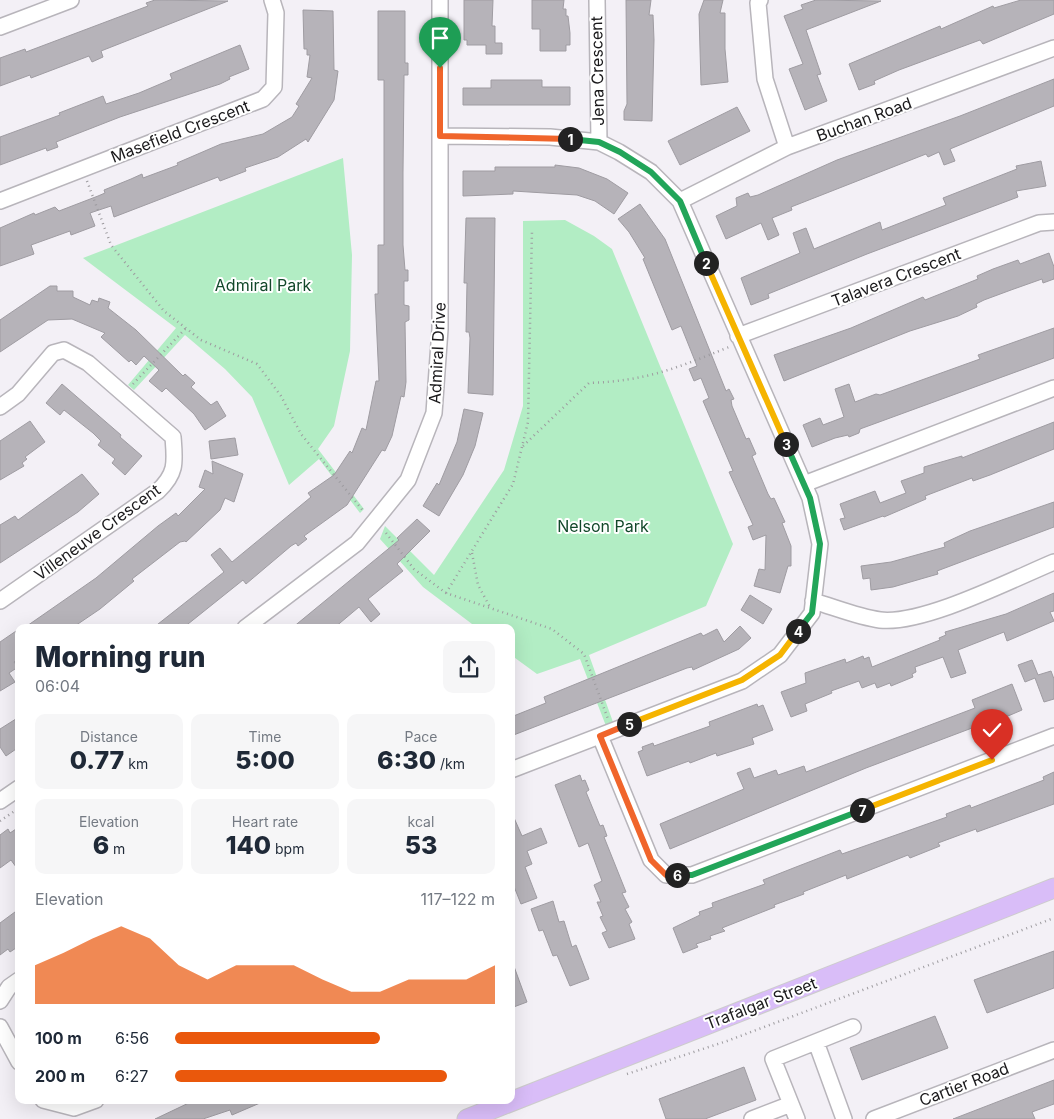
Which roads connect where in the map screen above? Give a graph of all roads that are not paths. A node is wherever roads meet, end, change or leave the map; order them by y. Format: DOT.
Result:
graph roads {
  1 [pos="71,0"];
  2 [pos="272,0"];
  3 [pos="440,0"];
  4 [pos="597,0"];
  5 [pos="760,0"];
  6 [pos="0,27"];
  7 [pos="1054,48"];
  8 [pos="440,136"];
  9 [pos="599,142"];
  10 [pos="787,147"];
  11 [pos="0,201"];
  12 [pos="680,201"];
  13 [pos="1054,222"];
  14 [pos="734,341"];
  15 [pos="1054,388"];
  16 [pos="0,407"];
  17 [pos="804,484"];
  18 [pos="1054,562"];
  19 [pos="813,601"];
  20 [pos="0,602"];
  21 [pos="251,624"];
  22 [pos="600,736"];
  23 [pos="1054,736"];
  24 [pos="515,768"];
  25 [pos="15,791"];
  26 [pos="0,801"];
  27 [pos="1054,888"];
  28 [pos="15,983"];
  29 [pos="0,1001"];
  30 [pos="0,1027"];
  31 [pos="853,1027"];
  32 [pos="816,1042"];
  33 [pos="1054,1050"];
  34 [pos="15,1055"];
  35 [pos="515,1100"];
  36 [pos="58,1104"];
  37 [pos="85,1104"];
  38 [pos="505,1104"];
  39 [pos="791,1104"];
  40 [pos="467,1119"];
  41 [pos="752,1119"];
  42 [pos="797,1119"];
  43 [pos="844,1119"];
  44 [pos="874,1119"];
  1 -- 6 [label="street"];
  2 -- 11 [label="street, Masefield Crescent"];
  3 -- 8 [label="street, Admiral Drive"];
  4 -- 9 [label="street, Jena Crescent"];
  5 -- 10 [label="street"];
  7 -- 10 [label="street, Buchan Road"];
  8 -- 9 [label="street"];
  8 -- 21 [label="street, Admiral Drive"];
  9 -- 12 [label="street"];
  10 -- 12 [label="street, Buchan Road"];
  12 -- 14 [label="street"];
  13 -- 14 [label="street, Talavera Crescent"];
  14 -- 17 [label="street"];
  15 -- 17 [label="street"];
  16 -- 20 [label="street, Villeneuve Crescent"];
  17 -- 19 [label="street"];
  18 -- 19 [label="street"];
  19 -- 22 [label="street"];
  22 -- 23 [label="street"];
  22 -- 24 [label="street"];
  25 -- 26 [label="street"];
  27 -- 35 [label="main road, Trafalgar Street"];
  28 -- 29 [label="street"];
  30 -- 34 [label="street"];
  31 -- 32 [label="street"];
  32 -- 39 [label="street"];
  32 -- 43 [label="street"];
  33 -- 44 [label="street, Cartier Road"];
  36 -- 37 [label="street"];
  38 -- 40 [label="main road, Trafalgar Street"];
  39 -- 41 [label="street"];
  39 -- 42 [label="street"];
}
